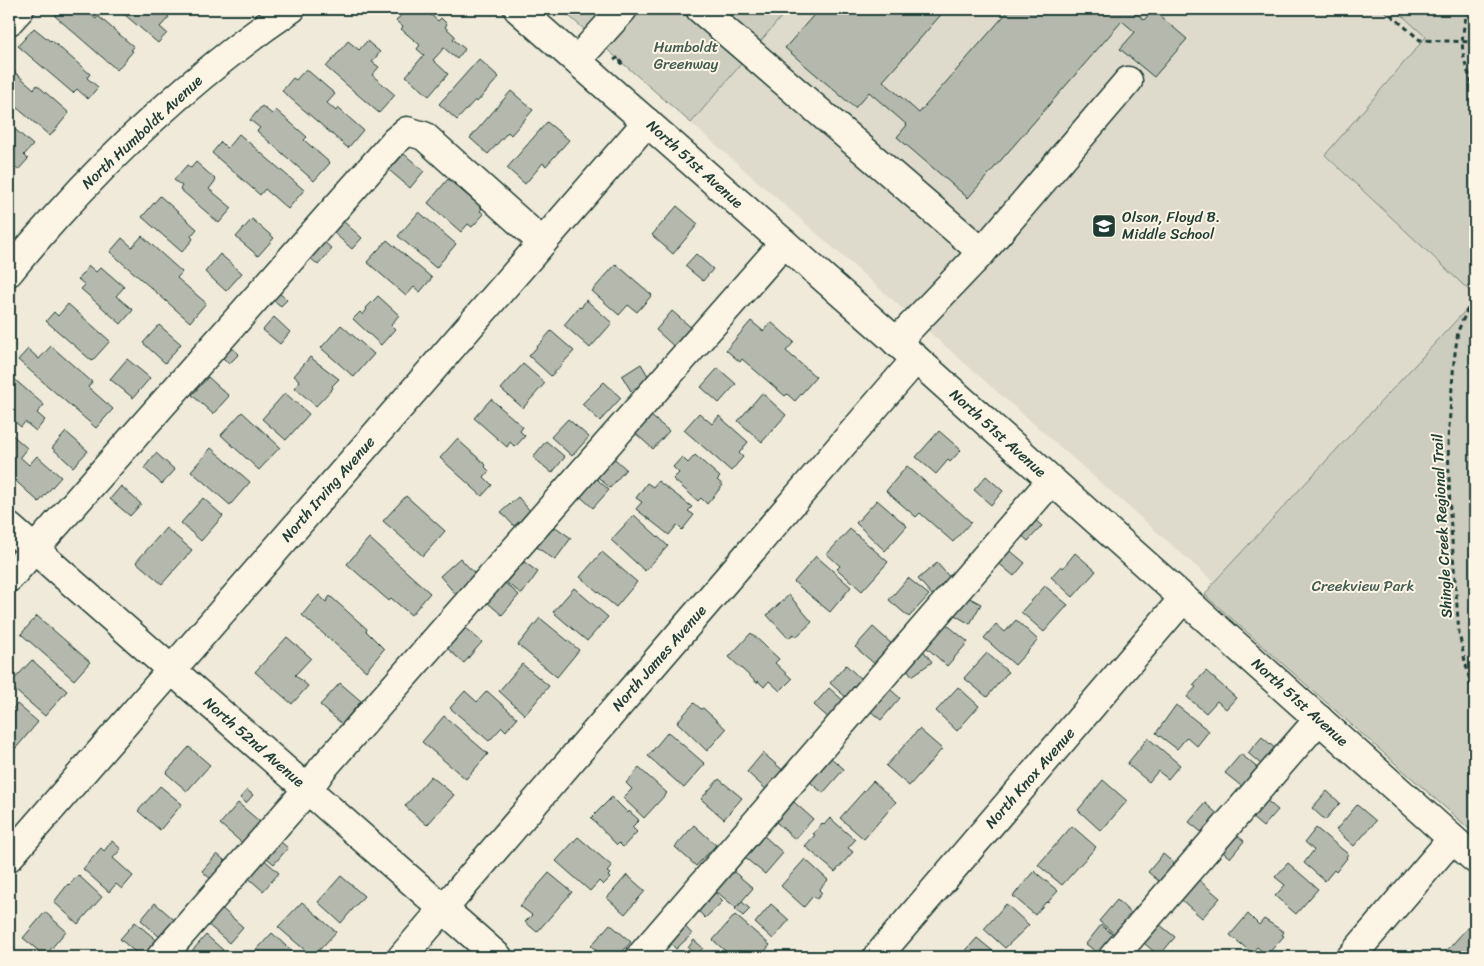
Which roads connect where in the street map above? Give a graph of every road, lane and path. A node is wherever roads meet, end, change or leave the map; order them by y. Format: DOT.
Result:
graph roads {
  1 [pos="20,9"];
  2 [pos="291,9"];
  3 [pos="518,9"];
  4 [pos="623,9"];
  5 [pos="700,9"];
  6 [pos="1384,9"];
  7 [pos="1468,9"];
  8 [pos="9,21"];
  9 [pos="1475,40"];
  10 [pos="1462,41"];
  11 [pos="578,60"];
  12 [pos="1128,81"];
  13 [pos="1475,92"];
  14 [pos="647,122"];
  15 [pos="542,242"];
  16 [pos="784,243"];
  17 [pos="982,252"];
  18 [pos="9,272"];
  19 [pos="1475,292"];
  20 [pos="906,351"];
  21 [pos="1052,481"];
  22 [pos="9,527"];
  23 [pos="34,549"];
  24 [pos="9,578"];
  25 [pos="1184,599"];
  26 [pos="172,669"];
  27 [pos="1475,701"];
  28 [pos="1319,719"];
  29 [pos="308,789"];
  30 [pos="1452,839"];
  31 [pos="9,857"];
  32 [pos="1475,859"];
  33 [pos="444,909"];
  34 [pos="161,957"];
  35 [pos="402,957"];
  36 [pos="498,957"];
  37 [pos="640,957"];
  38 [pos="877,957"];
  39 [pos="1113,957"];
  40 [pos="1351,957"];
  1 -- 8 [label="street"];
  2 -- 18 [label="street, North Humboldt Avenue"];
  3 -- 11 [label="street, North 51st Avenue"];
  4 -- 11 [label="street"];
  5 -- 17 [label="street"];
  6 -- 10 [label="path"];
  7 -- 10 [label="path"];
  9 -- 10 [label="path"];
  10 -- 13 [label="path"];
  11 -- 14 [label="street, North 51st Avenue"];
  12 -- 17 [label="street, North James Avenue"];
  14 -- 15 [label="street, North Irving Avenue"];
  14 -- 16 [label="street, North 51st Avenue"];
  15 -- 23 [label="street"];
  15 -- 26 [label="street, North Irving Avenue"];
  16 -- 20 [label="street, North 51st Avenue"];
  16 -- 29 [label="street"];
  17 -- 20 [label="street, North James Avenue"];
  19 -- 27 [label="path, Shingle Creek Regional Trail"];
  20 -- 21 [label="street, North 51st Avenue"];
  20 -- 33 [label="street, North James Avenue"];
  21 -- 25 [label="street, North 51st Avenue"];
  21 -- 37 [label="street"];
  22 -- 23 [label="street, North 52nd Avenue"];
  23 -- 24 [label="street"];
  23 -- 26 [label="street, North 52nd Avenue"];
  25 -- 28 [label="street, North 51st Avenue"];
  25 -- 38 [label="street, North Knox Avenue"];
  26 -- 29 [label="street, North 52nd Avenue"];
  26 -- 31 [label="street, North Irving Avenue"];
  28 -- 30 [label="street, North 51st Avenue"];
  28 -- 39 [label="street"];
  29 -- 33 [label="street, North 52nd Avenue"];
  29 -- 34 [label="street"];
  30 -- 32 [label="street, North 51st Avenue"];
  30 -- 40 [label="street"];
  33 -- 35 [label="street, North James Avenue"];
  33 -- 36 [label="street, North 52nd Avenue"];
}
